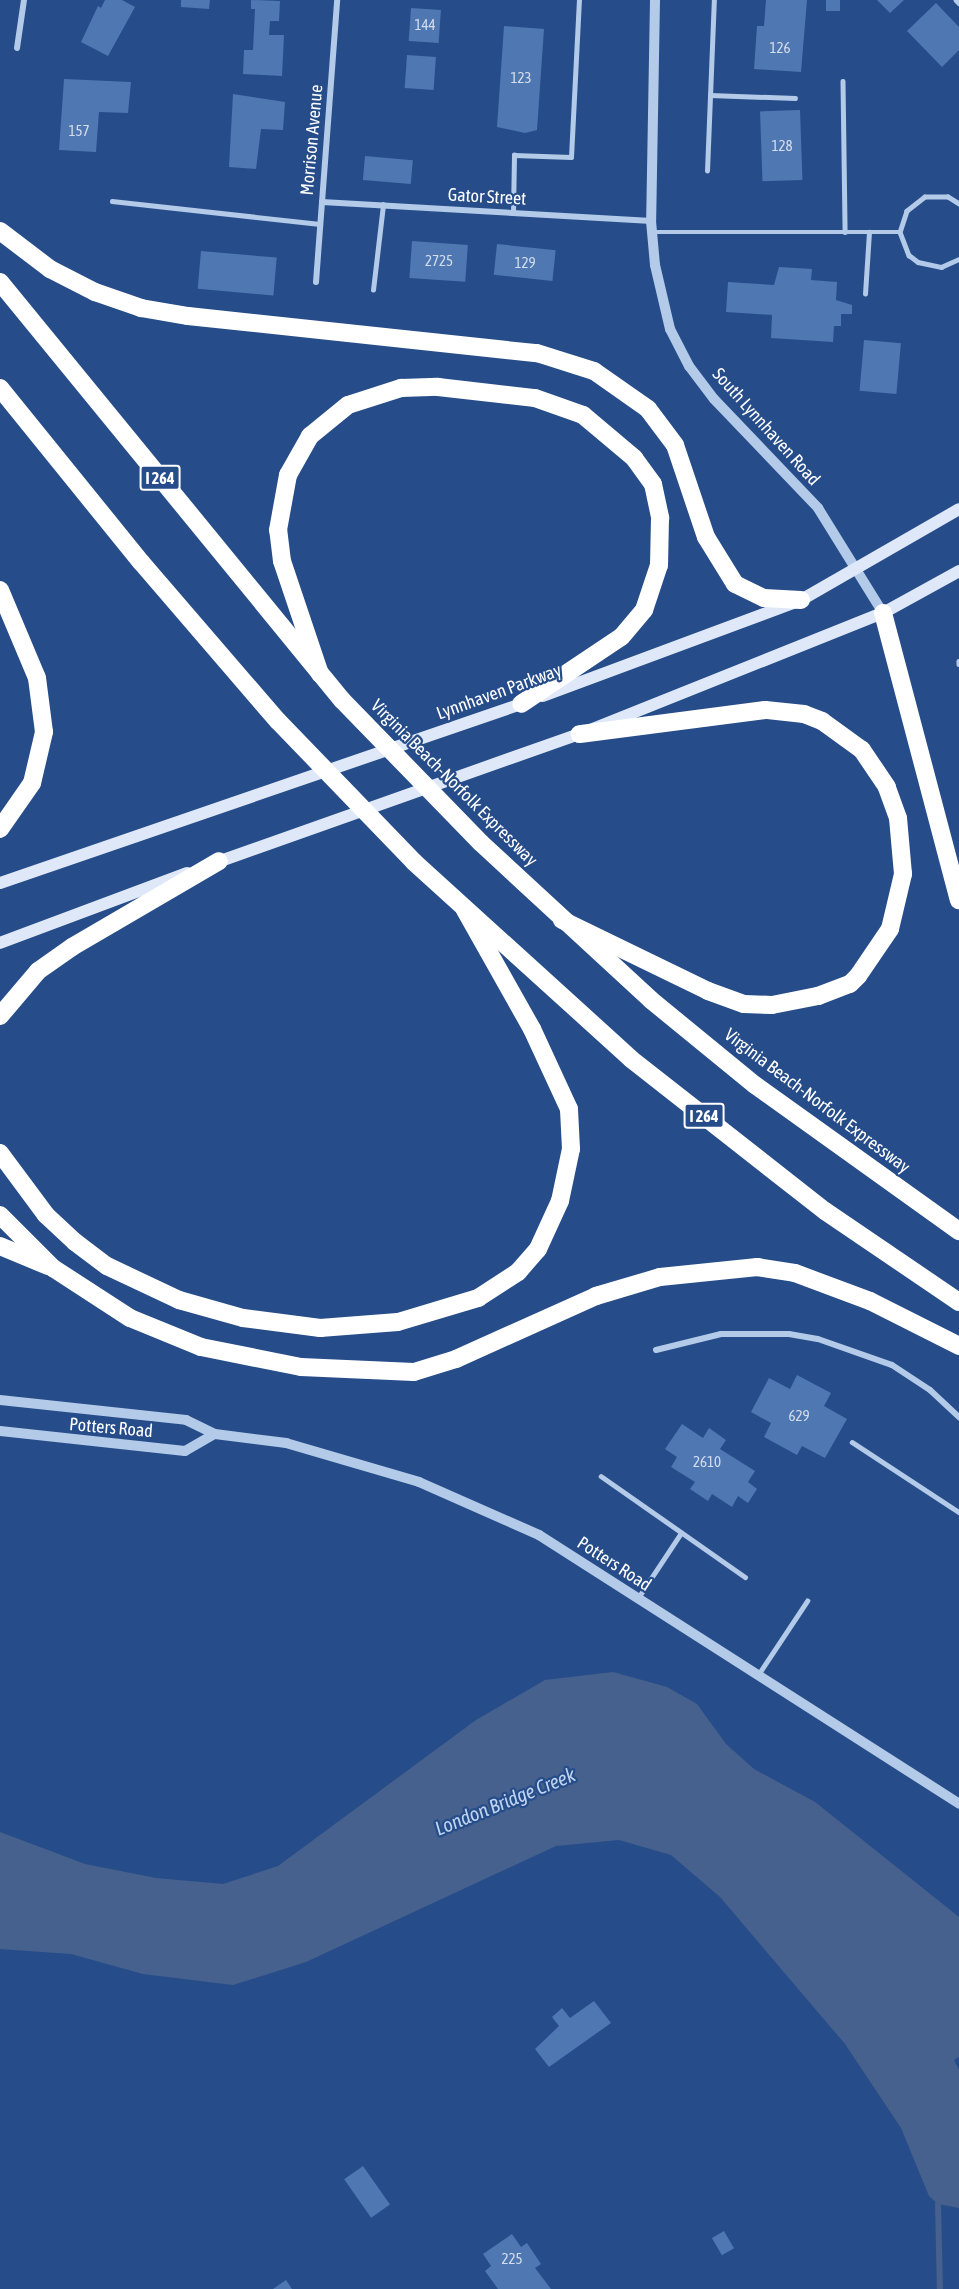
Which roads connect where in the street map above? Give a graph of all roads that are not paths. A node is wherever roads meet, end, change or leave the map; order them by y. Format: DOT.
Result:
graph roads {
  1 [pos="24,0"];
  2 [pos="337,0"];
  3 [pos="579,0"];
  4 [pos="655,0"];
  5 [pos="714,0"];
  6 [pos="17,48"];
  7 [pos="843,81"];
  8 [pos="710,95"];
  9 [pos="795,98"];
  10 [pos="707,171"];
  11 [pos="112,201"];
  12 [pos="322,202"];
  13 [pos="959,204"];
  14 [pos="383,206"];
  15 [pos="513,213"];
  16 [pos="320,224"];
  17 [pos="652,226"];
  18 [pos="0,231"];
  19 [pos="845,232"];
  20 [pos="869,232"];
  21 [pos="900,232"];
  22 [pos="959,259"];
  23 [pos="0,282"];
  24 [pos="316,282"];
  25 [pos="373,290"];
  26 [pos="865,294"];
  27 [pos="0,388"];
  28 [pos="959,509"];
  29 [pos="859,569"];
  30 [pos="959,572"];
  31 [pos="0,590"];
  32 [pos="801,600"];
  33 [pos="883,613"];
  34 [pos="320,674"];
  35 [pos="521,704"];
  36 [pos="580,734"];
  37 [pos="0,830"];
  38 [pos="219,861"];
  39 [pos="0,883"];
  40 [pos="959,900"];
  41 [pos="465,910"];
  42 [pos="562,920"];
  43 [pos="0,943"];
  44 [pos="0,1016"];
  45 [pos="0,1153"];
  46 [pos="0,1215"];
  47 [pos="959,1232"];
  48 [pos="0,1246"];
  49 [pos="53,1268"];
  50 [pos="959,1302"];
  51 [pos="959,1346"];
  52 [pos="656,1350"];
  53 [pos="0,1400"];
  54 [pos="959,1417"];
  55 [pos="0,1431"];
  56 [pos="215,1434"];
  57 [pos="852,1442"];
  58 [pos="601,1476"];
  59 [pos="959,1512"];
  60 [pos="681,1533"];
  61 [pos="745,1577"];
  62 [pos="638,1598"];
  63 [pos="807,1601"];
  64 [pos="758,1675"];
  65 [pos="959,1804"];
  1 -- 6 [label="street"];
  2 -- 12 [label="street, Morrison Avenue"];
  3 -- 15 [label="lane"];
  4 -- 17 [label="street, South Lynnhaven Road"];
  5 -- 8 [label="lane"];
  7 -- 19 [label="lane"];
  8 -- 9 [label="lane"];
  8 -- 10 [label="lane"];
  11 -- 16 [label="lane"];
  12 -- 14 [label="street, Gator Street"];
  12 -- 16 [label="street, Morrison Avenue"];
  13 -- 21 [label="lane"];
  14 -- 15 [label="street, Gator Street"];
  14 -- 25 [label="lane"];
  15 -- 17 [label="street, Gator Street"];
  16 -- 24 [label="street, Morrison Avenue"];
  17 -- 19 [label="lane"];
  17 -- 29 [label="street, South Lynnhaven Road"];
  18 -- 32 [label="highway"];
  19 -- 20 [label="lane"];
  20 -- 21 [label="lane"];
  20 -- 26 [label="lane"];
  21 -- 22 [label="lane"];
  23 -- 34 [label="highway, Virginia Beach-Norfolk Expressway / I 264"];
  27 -- 41 [label="highway, I 264, bridge"];
  28 -- 29 [label="main road, Lynnhaven Parkway"];
  29 -- 32 [label="main road, Lynnhaven Parkway"];
  29 -- 33 [label="street, South Lynnhaven Road"];
  30 -- 33 [label="main road"];
  31 -- 37 [label="highway"];
  32 -- 35 [label="main road, Lynnhaven Parkway"];
  33 -- 36 [label="main road"];
  33 -- 40 [label="highway"];
  34 -- 35 [label="highway"];
  34 -- 42 [label="highway, Virginia Beach-Norfolk Expressway / I 264, bridge"];
  35 -- 39 [label="main road, Lynnhaven Parkway"];
  36 -- 38 [label="main road"];
  36 -- 42 [label="highway"];
  38 -- 43 [label="main road"];
  38 -- 44 [label="highway"];
  41 -- 45 [label="highway"];
  41 -- 50 [label="highway, I 264"];
  42 -- 47 [label="highway, Virginia Beach-Norfolk Expressway / I 264"];
  46 -- 49 [label="highway"];
  48 -- 49 [label="highway"];
  49 -- 51 [label="highway"];
  52 -- 54 [label="street"];
  53 -- 56 [label="street, Potters Road"];
  55 -- 56 [label="street, Potters Road"];
  56 -- 62 [label="street, Potters Road"];
  57 -- 59 [label="lane"];
  58 -- 60 [label="lane"];
  60 -- 61 [label="lane"];
  60 -- 62 [label="lane"];
  62 -- 64 [label="street, Potters Road"];
  63 -- 64 [label="lane"];
  64 -- 65 [label="street, Potters Road"];
}
